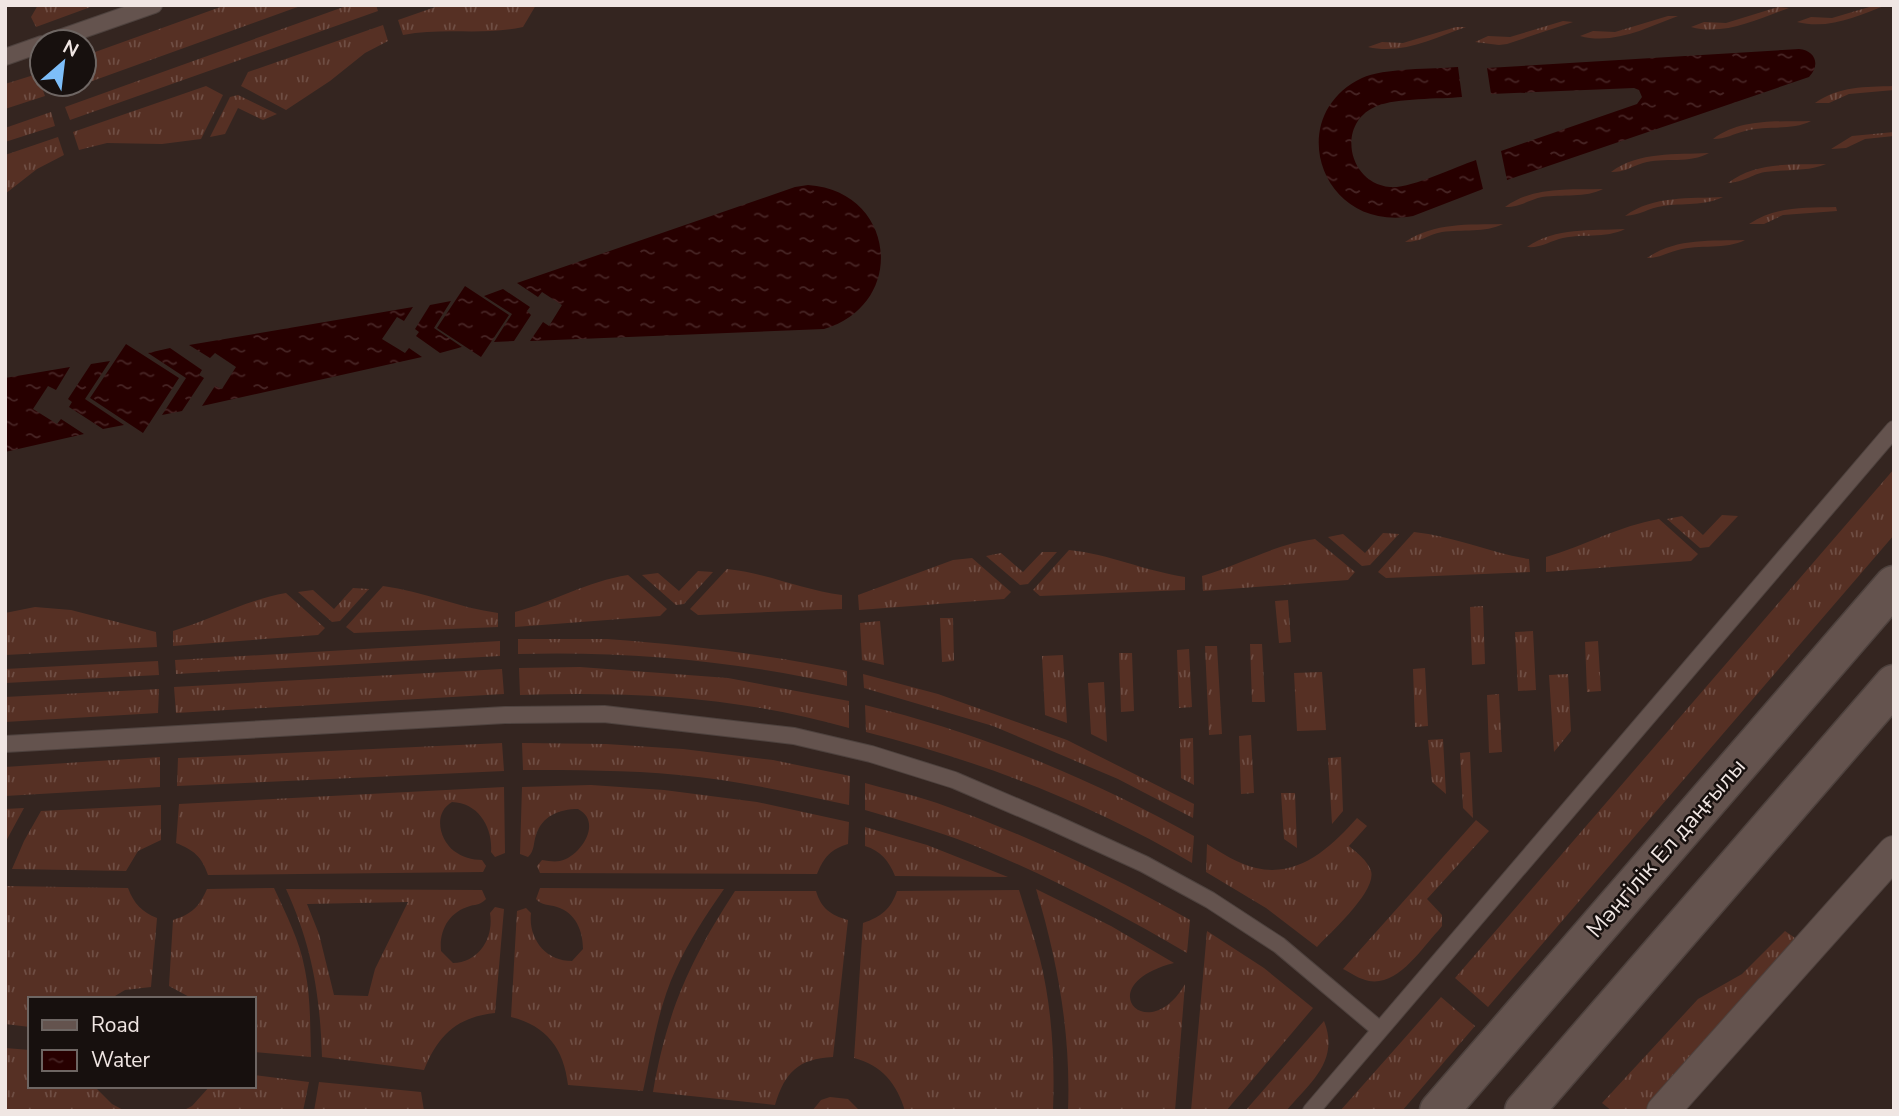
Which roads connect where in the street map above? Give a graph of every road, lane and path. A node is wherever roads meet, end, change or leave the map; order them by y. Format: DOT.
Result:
graph roads {
  1 [pos="154,5"];
  2 [pos="88,28"];
  3 [pos="28,49"];
  4 [pos="5,57"];
  5 [pos="1894,429"];
  6 [pos="1894,585"];
  7 [pos="1894,684"];
  8 [pos="5,744"];
  9 [pos="1894,852"];
  10 [pos="1380,1030"];
  11 [pos="1311,1111"];
  12 [pos="1439,1111"];
  13 [pos="1524,1111"];
  14 [pos="1663,1111"];
  1 -- 2 [label="lane"];
  3 -- 4 [label="lane"];
  5 -- 10 [label="lane"];
  6 -- 12 [label="main road, Мәңгілік Ел даңғылы"];
  7 -- 13 [label="main road"];
  8 -- 10 [label="lane"];
  9 -- 14 [label="street"];
  10 -- 11 [label="lane"];
}
